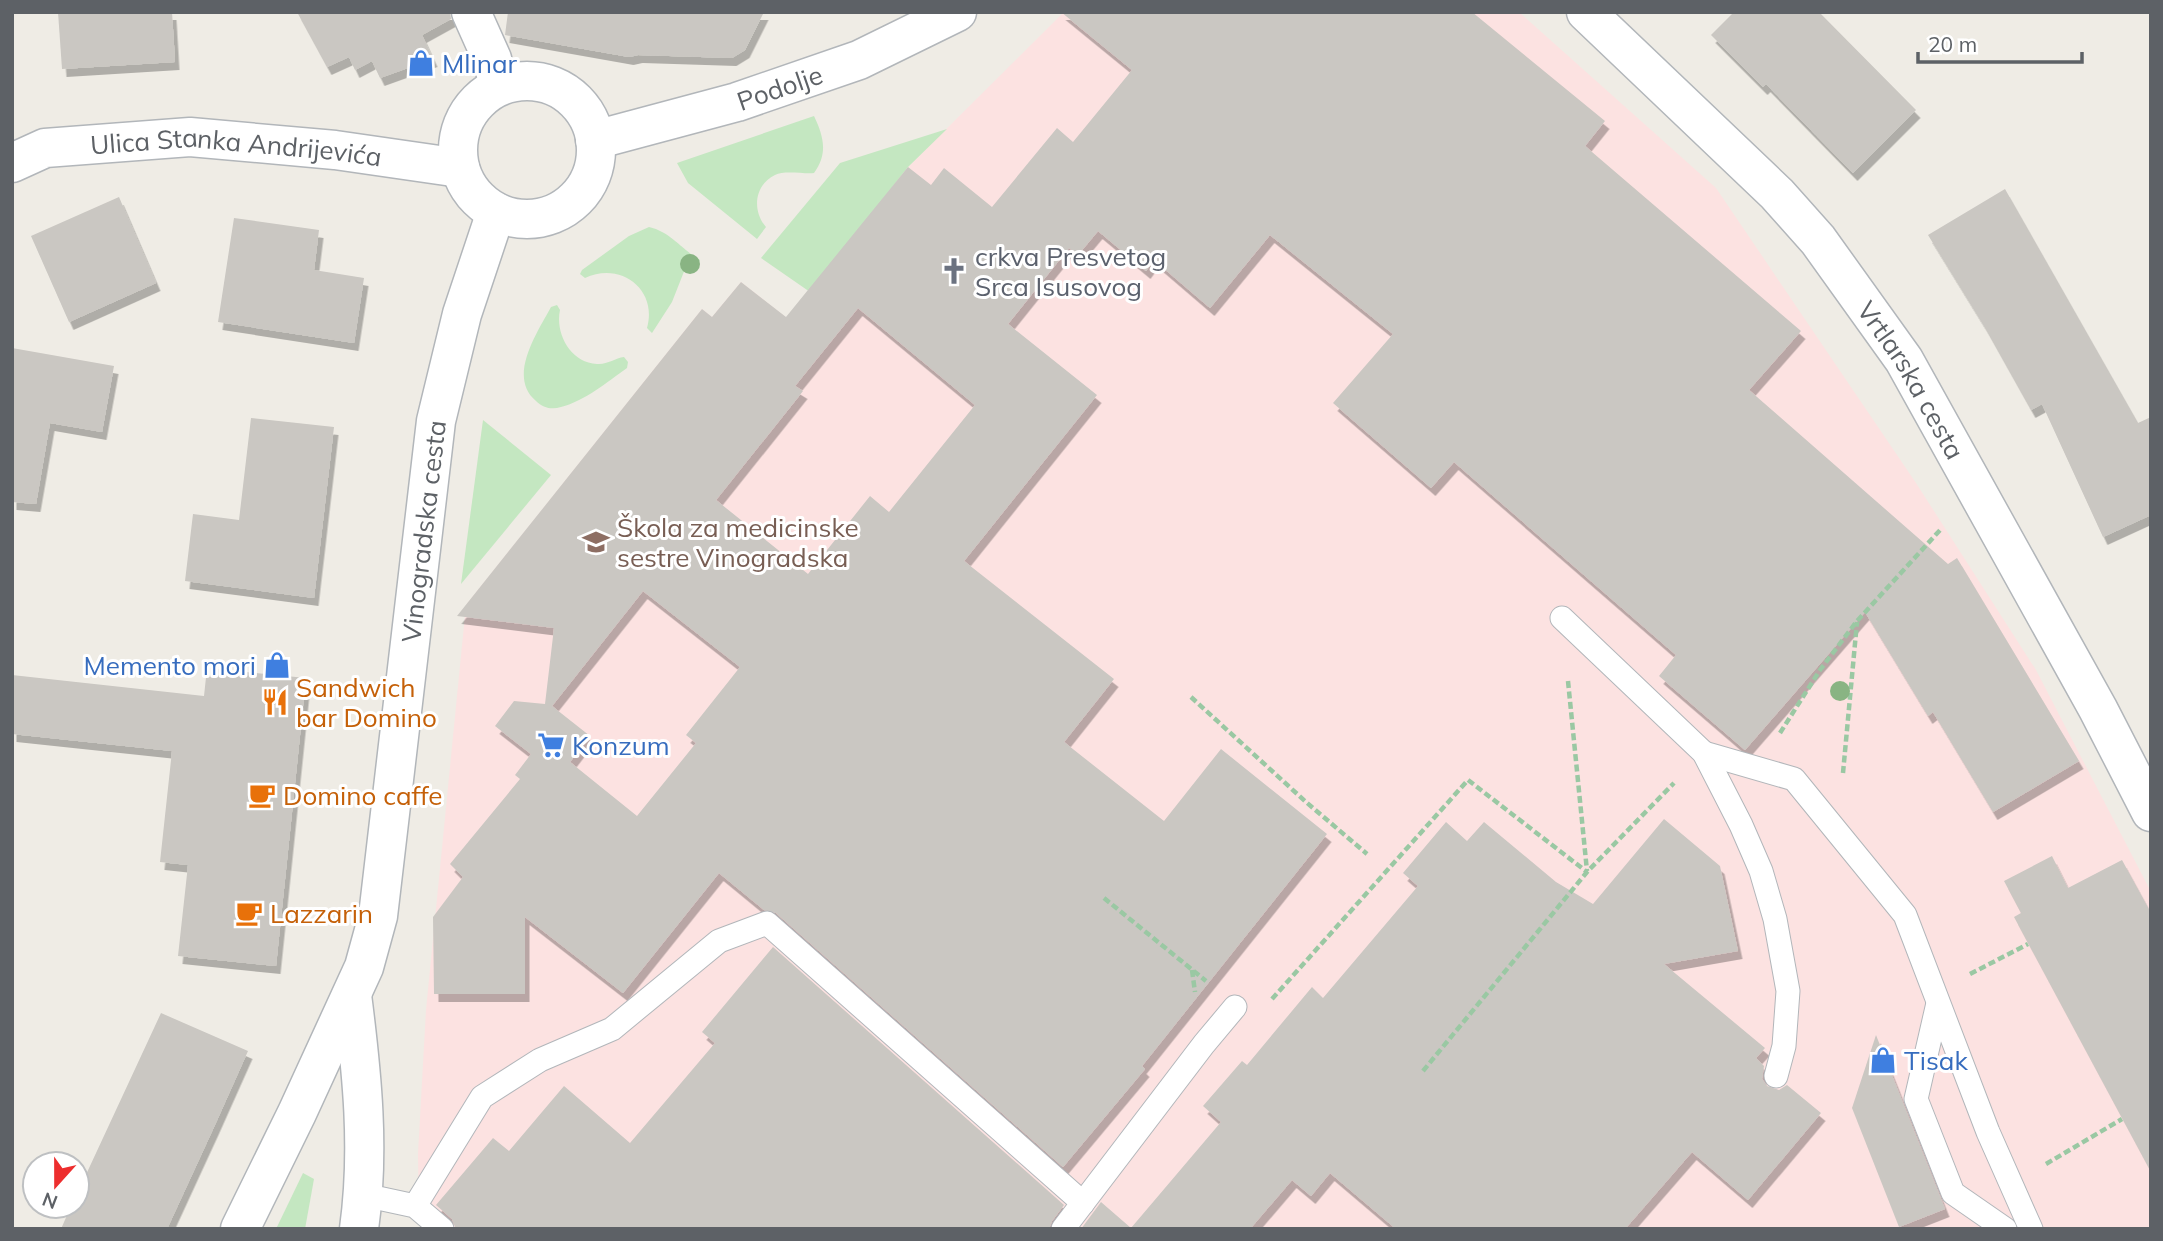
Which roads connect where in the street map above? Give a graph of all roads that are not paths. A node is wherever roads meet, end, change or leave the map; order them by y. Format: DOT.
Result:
graph roads {
  1 [pos="471,12"];
  2 [pos="957,12"];
  3 [pos="1586,12"];
  4 [pos="499,86"];
  5 [pos="595,140"];
  6 [pos="12,163"];
  7 [pos="460,168"];
  8 [pos="496,212"];
  9 [pos="1562,618"];
  10 [pos="1704,753"];
  11 [pos="2151,812"];
  12 [pos="352,995"];
  13 [pos="1936,998"];
  14 [pos="1235,1007"];
  15 [pos="1776,1076"];
  16 [pos="1083,1203"];
  17 [pos="415,1206"];
  18 [pos="361,1212"];
  19 [pos="240,1229"];
  20 [pos="442,1229"];
  21 [pos="1063,1229"];
  22 [pos="2005,1229"];
  23 [pos="2031,1229"];
  1 -- 4 [label="street"];
  2 -- 5 [label="street, Podolje"];
  3 -- 11 [label="street, Vrtlarska cesta"];
  4 -- 5 [label="street"];
  4 -- 7 [label="street"];
  5 -- 8 [label="street"];
  6 -- 7 [label="street, Ulica Stanka Andrijevića"];
  7 -- 8 [label="street"];
  8 -- 12 [label="street, Vinogradska cesta"];
  9 -- 10 [label="lane"];
  10 -- 13 [label="lane"];
  10 -- 15 [label="lane"];
  12 -- 18 [label="street"];
  12 -- 19 [label="street, Vinogradska cesta"];
  13 -- 22 [label="lane"];
  13 -- 23 [label="lane"];
  14 -- 16 [label="lane"];
  16 -- 17 [label="lane"];
  16 -- 21 [label="lane"];
  17 -- 18 [label="lane"];
  17 -- 20 [label="lane"];
}
